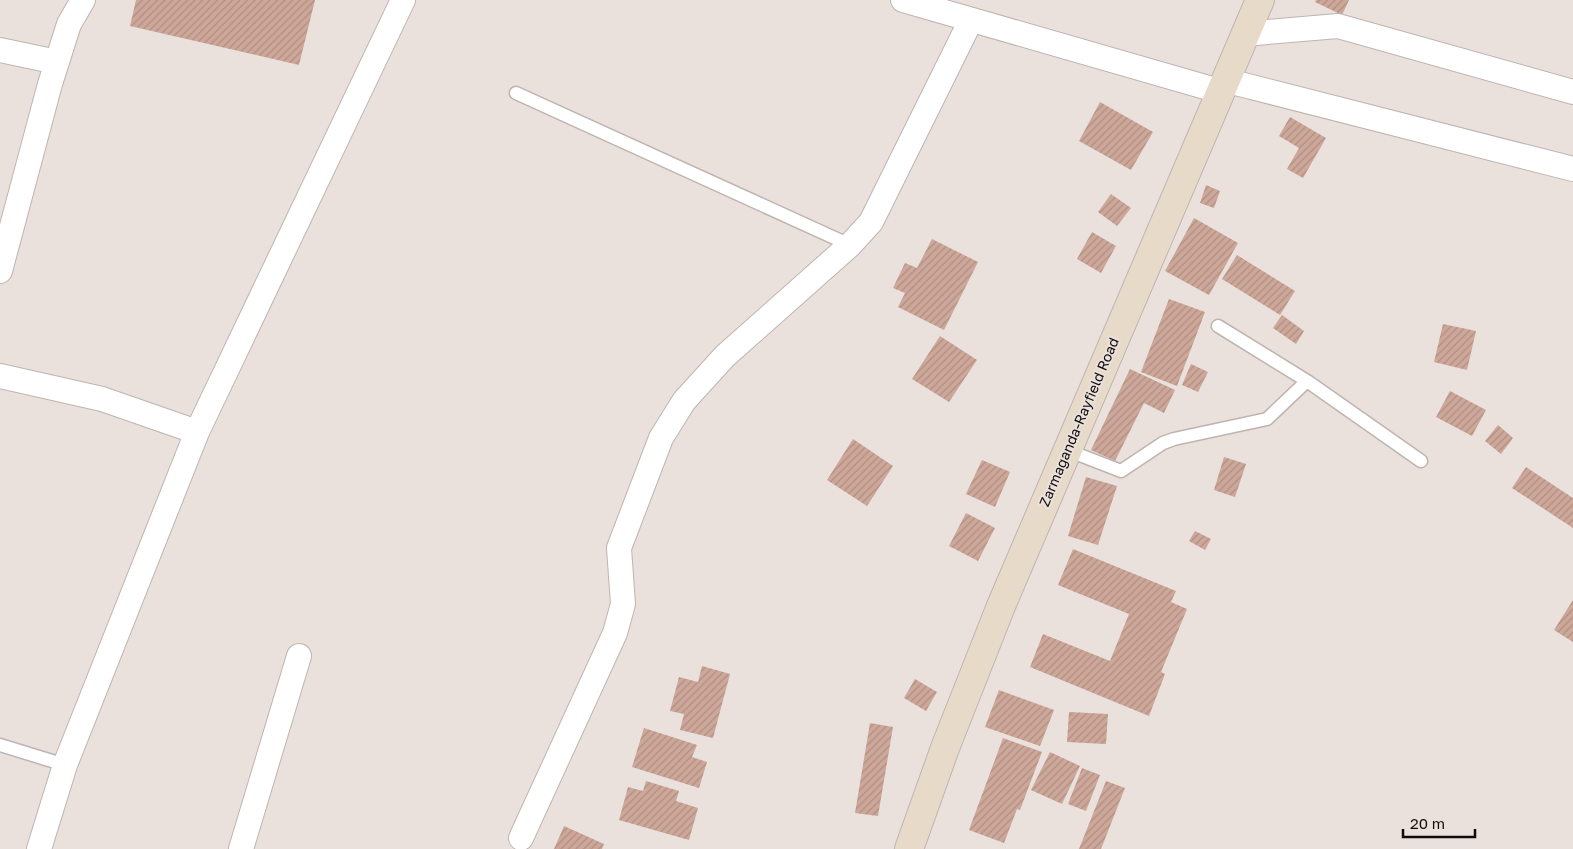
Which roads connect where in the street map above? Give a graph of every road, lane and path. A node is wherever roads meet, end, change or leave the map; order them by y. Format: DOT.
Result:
graph roads {
  1 [pos="83,0"];
  2 [pos="403,0"];
  3 [pos="903,0"];
  4 [pos="1260,0"];
  5 [pos="971,20"];
  6 [pos="1244,34"];
  7 [pos="0,50"];
  8 [pos="57,62"];
  9 [pos="1221,86"];
  10 [pos="1573,92"];
  11 [pos="516,94"];
  12 [pos="1573,169"];
  13 [pos="850,245"];
  14 [pos="0,271"];
  15 [pos="1218,326"];
  16 [pos="0,376"];
  17 [pos="1307,381"];
  18 [pos="197,432"];
  19 [pos="1067,450"];
  20 [pos="1421,461"];
  21 [pos="299,656"];
  22 [pos="0,745"];
  23 [pos="65,765"];
  24 [pos="521,838"];
  25 [pos="39,849"];
  26 [pos="242,849"];
  27 [pos="910,849"];
  1 -- 8 [label="street"];
  2 -- 18 [label="street"];
  3 -- 5 [label="street"];
  4 -- 6 [label="street, Zarmaganda-Rayfield Road"];
  5 -- 9 [label="street"];
  5 -- 13 [label="street"];
  6 -- 9 [label="street, Zarmaganda-Rayfield Road"];
  6 -- 10 [label="street"];
  7 -- 8 [label="street"];
  8 -- 14 [label="street"];
  9 -- 12 [label="street"];
  9 -- 19 [label="street, Zarmaganda-Rayfield Road"];
  11 -- 13 [label="lane"];
  13 -- 24 [label="street"];
  15 -- 17 [label="lane"];
  16 -- 18 [label="street"];
  17 -- 19 [label="lane"];
  17 -- 20 [label="lane"];
  18 -- 23 [label="street"];
  19 -- 27 [label="street, Zarmaganda-Rayfield Road"];
  21 -- 26 [label="street"];
  22 -- 23 [label="lane"];
  23 -- 25 [label="street"];
}
